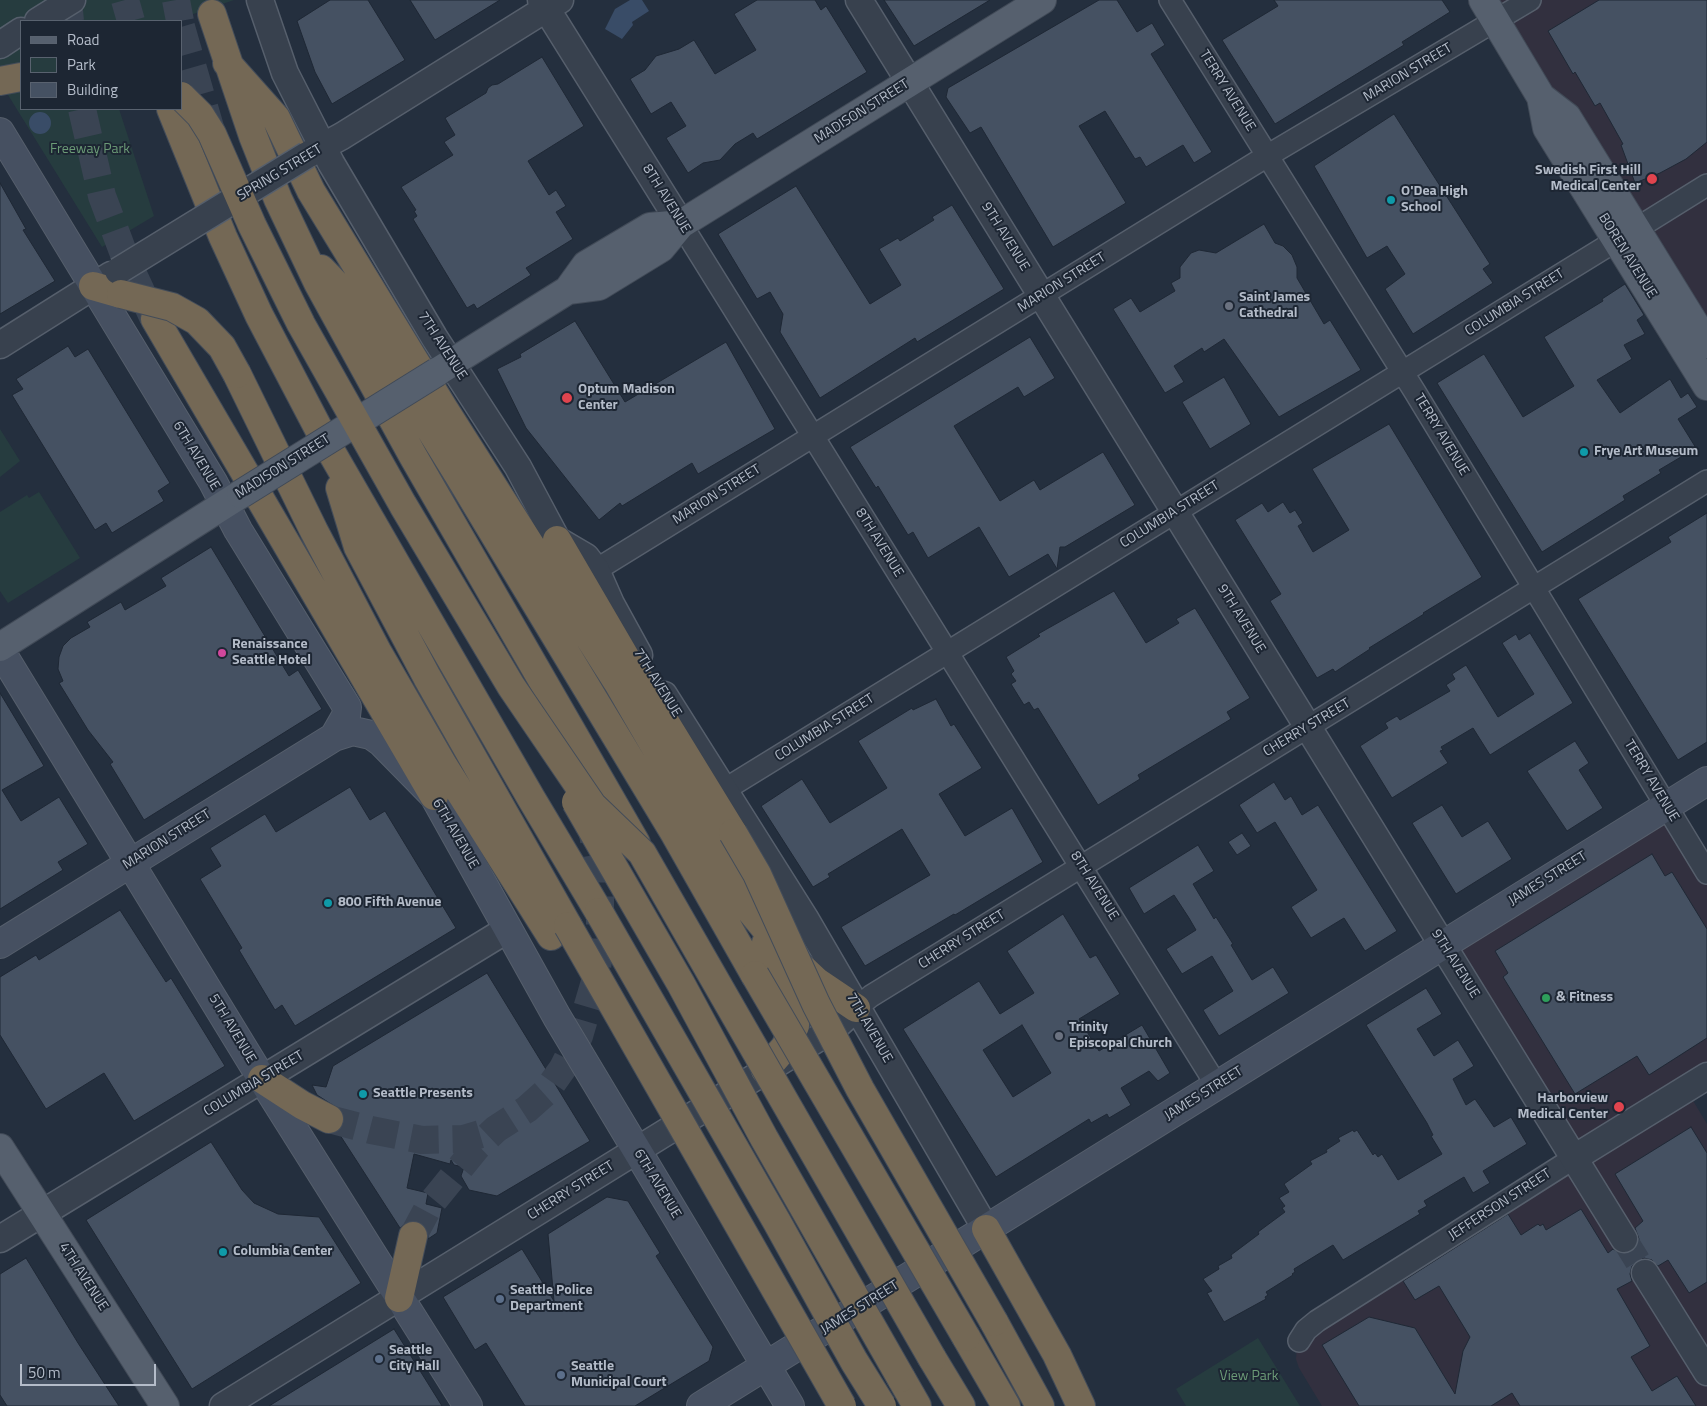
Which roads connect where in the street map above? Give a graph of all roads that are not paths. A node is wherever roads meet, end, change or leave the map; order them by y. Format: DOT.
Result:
graph roads {
  1 [pos="72,0"];
  2 [pos="260,0"];
  3 [pos="859,0"];
  4 [pos="1042,0"];
  5 [pos="1170,0"];
  6 [pos="1530,0"];
  7 [pos="549,3"];
  8 [pos="1489,11"];
  9 [pos="212,14"];
  10 [pos="40,20"];
  11 [pos="20,33"];
  12 [pos="0,45"];
  13 [pos="226,63"];
  14 [pos="20,77"];
  15 [pos="0,80"];
  16 [pos="910,82"];
  17 [pos="182,97"];
  18 [pos="171,110"];
  19 [pos="0,132"];
  20 [pos="315,151"];
  21 [pos="1267,156"];
  22 [pos="1707,184"];
  23 [pos="681,224"];
  24 [pos="1626,234"];
  25 [pos="300,246"];
  26 [pos="119,283"];
  27 [pos="93,286"];
  28 [pos="1041,296"];
  29 [pos="155,319"];
  30 [pos="1707,344"];
  31 [pos="0,345"];
  32 [pos="444,368"];
  33 [pos="1402,372"];
  34 [pos="1707,386"];
  35 [pos="812,435"];
  36 [pos="325,441"];
  37 [pos="1707,482"];
  38 [pos="233,499"];
  39 [pos="1176,512"];
  40 [pos="557,540"];
  41 [pos="596,570"];
  42 [pos="1533,588"];
  43 [pos="0,648"];
  44 [pos="947,652"];
  45 [pos="1307,728"];
  46 [pos="334,737"];
  47 [pos="552,760"];
  48 [pos="1707,781"];
  49 [pos="724,790"];
  50 [pos="434,796"];
  51 [pos="1666,807"];
  52 [pos="642,853"];
  53 [pos="130,862"];
  54 [pos="1082,866"];
  55 [pos="1707,873"];
  56 [pos="750,910"];
  57 [pos="508,929"];
  58 [pos="559,931"];
  59 [pos="0,944"];
  60 [pos="1442,944"];
  61 [pos="856,1008"];
  62 [pos="765,1070"];
  63 [pos="1707,1076"];
  64 [pos="262,1079"];
  65 [pos="1217,1086"];
  66 [pos="329,1118"];
  67 [pos="0,1148"];
  68 [pos="637,1150"];
  69 [pos="1574,1158"];
  70 [pos="42,1213"];
  71 [pos="986,1229"];
  72 [pos="412,1236"];
  73 [pos="0,1239"];
  74 [pos="1624,1239"];
  75 [pos="1645,1273"];
  76 [pos="399,1298"];
  77 [pos="1299,1341"];
  78 [pos="766,1366"];
  79 [pos="1707,1372"];
  80 [pos="165,1406"];
  81 [pos="223,1406"];
  82 [pos="468,1406"];
  83 [pos="701,1406"];
  84 [pos="790,1406"];
  85 [pos="842,1406"];
  86 [pos="882,1406"];
  87 [pos="917,1406"];
  88 [pos="961,1406"];
  89 [pos="1006,1406"];
  90 [pos="1040,1406"];
  91 [pos="1080,1406"];
  1 -- 10 [label="street"];
  2 -- 20 [label="street, 7TH AVENUE"];
  3 -- 16 [label="street, 9TH AVENUE"];
  4 -- 16 [label="main road, MADISON STREET"];
  5 -- 21 [label="street, TERRY AVENUE"];
  6 -- 8 [label="street, MARION STREET"];
  7 -- 20 [label="street, SPRING STREET"];
  7 -- 23 [label="street, 8TH AVENUE"];
  8 -- 21 [label="street, MARION STREET"];
  8 -- 24 [label="main road, BOREN AVENUE"];
  9 -- 13 [label="highway"];
  11 -- 12 [label="street"];
  13 -- 25 [label="highway"];
  13 -- 56 [label="highway"];
  14 -- 15 [label="highway"];
  16 -- 23 [label="main road, MADISON STREET"];
  16 -- 28 [label="street, 9TH AVENUE"];
  17 -- 52 [label="highway, bridge"];
  18 -- 36 [label="highway"];
  19 -- 27 [label="main road, 6TH AVENUE"];
  20 -- 26 [label="street, SPRING STREET, bridge"];
  20 -- 32 [label="street, 7TH AVENUE"];
  21 -- 28 [label="street, MARION STREET"];
  21 -- 33 [label="street, TERRY AVENUE"];
  22 -- 24 [label="street, COLUMBIA STREET"];
  23 -- 32 [label="main road, MADISON STREET"];
  23 -- 35 [label="street, 8TH AVENUE"];
  24 -- 30 [label="main road, BOREN AVENUE"];
  24 -- 33 [label="street, COLUMBIA STREET"];
  24 -- 34 [label="main road, BOREN AVENUE"];
  25 -- 52 [label="highway, bridge"];
  25 -- 89 [label="highway, bridge"];
  26 -- 27 [label="highway"];
  26 -- 58 [label="highway, bridge"];
  27 -- 31 [label="street"];
  27 -- 38 [label="main road, 6TH AVENUE"];
  28 -- 35 [label="street, MARION STREET"];
  28 -- 39 [label="street, 9TH AVENUE"];
  29 -- 50 [label="highway"];
  32 -- 38 [label="main road, MADISON STREET, bridge"];
  32 -- 40 [label="street, 7TH AVENUE"];
  33 -- 39 [label="street, COLUMBIA STREET"];
  33 -- 42 [label="street, TERRY AVENUE"];
  35 -- 41 [label="street, MARION STREET"];
  35 -- 44 [label="street, 8TH AVENUE"];
  36 -- 58 [label="highway"];
  36 -- 86 [label="highway, bridge"];
  37 -- 42 [label="street, CHERRY STREET"];
  38 -- 43 [label="main road, MADISON STREET"];
  38 -- 46 [label="main road, 6TH AVENUE"];
  39 -- 44 [label="street, COLUMBIA STREET"];
  39 -- 45 [label="street, 9TH AVENUE"];
  40 -- 41 [label="street, 7TH AVENUE"];
  40 -- 90 [label="highway, bridge"];
  41 -- 49 [label="street, 7TH AVENUE"];
  42 -- 45 [label="street, CHERRY STREET"];
  42 -- 51 [label="street, TERRY AVENUE"];
  43 -- 53 [label="main road, 5TH AVENUE"];
  44 -- 49 [label="street, COLUMBIA STREET"];
  44 -- 54 [label="street, 8TH AVENUE"];
  45 -- 54 [label="street, CHERRY STREET"];
  45 -- 60 [label="street, 9TH AVENUE"];
  46 -- 50 [label="main road, 6TH AVENUE"];
  46 -- 53 [label="main road, MARION STREET"];
  47 -- 87 [label="highway, bridge"];
  48 -- 51 [label="main road, JAMES STREET"];
  49 -- 61 [label="street, 7TH AVENUE"];
  50 -- 57 [label="main road, 6TH AVENUE"];
  51 -- 55 [label="street, TERRY AVENUE"];
  51 -- 60 [label="main road, JAMES STREET"];
  52 -- 88 [label="highway, bridge"];
  53 -- 59 [label="main road, MARION STREET"];
  53 -- 64 [label="main road, 5TH AVENUE"];
  54 -- 61 [label="street, CHERRY STREET"];
  54 -- 65 [label="street, 8TH AVENUE"];
  56 -- 61 [label="highway"];
  56 -- 62 [label="highway"];
  57 -- 64 [label="street, COLUMBIA STREET"];
  57 -- 68 [label="main road, 6TH AVENUE"];
  58 -- 85 [label="highway, bridge"];
  60 -- 65 [label="main road, JAMES STREET"];
  60 -- 69 [label="street, 9TH AVENUE"];
  61 -- 62 [label="street, CHERRY STREET"];
  61 -- 71 [label="street, 7TH AVENUE"];
  62 -- 68 [label="street, CHERRY STREET"];
  63 -- 69 [label="street, JEFFERSON STREET"];
  64 -- 66 [label="highway"];
  64 -- 70 [label="street, COLUMBIA STREET"];
  64 -- 76 [label="main road, 5TH AVENUE"];
  65 -- 71 [label="main road, JAMES STREET"];
  67 -- 70 [label="main road, 4TH AVENUE"];
  68 -- 76 [label="street, CHERRY STREET"];
  68 -- 78 [label="main road, 6TH AVENUE"];
  69 -- 74 [label="street, 9TH AVENUE"];
  69 -- 77 [label="street, JEFFERSON STREET"];
  70 -- 73 [label="street, COLUMBIA STREET"];
  70 -- 80 [label="main road, 4TH AVENUE"];
  71 -- 78 [label="main road, JAMES STREET"];
  71 -- 91 [label="highway"];
  72 -- 76 [label="highway"];
  75 -- 79 [label="street"];
  76 -- 81 [label="street, CHERRY STREET"];
  76 -- 82 [label="main road, 5TH AVENUE"];
  78 -- 83 [label="main road, JAMES STREET"];
  78 -- 84 [label="main road, 6TH AVENUE"];
}
